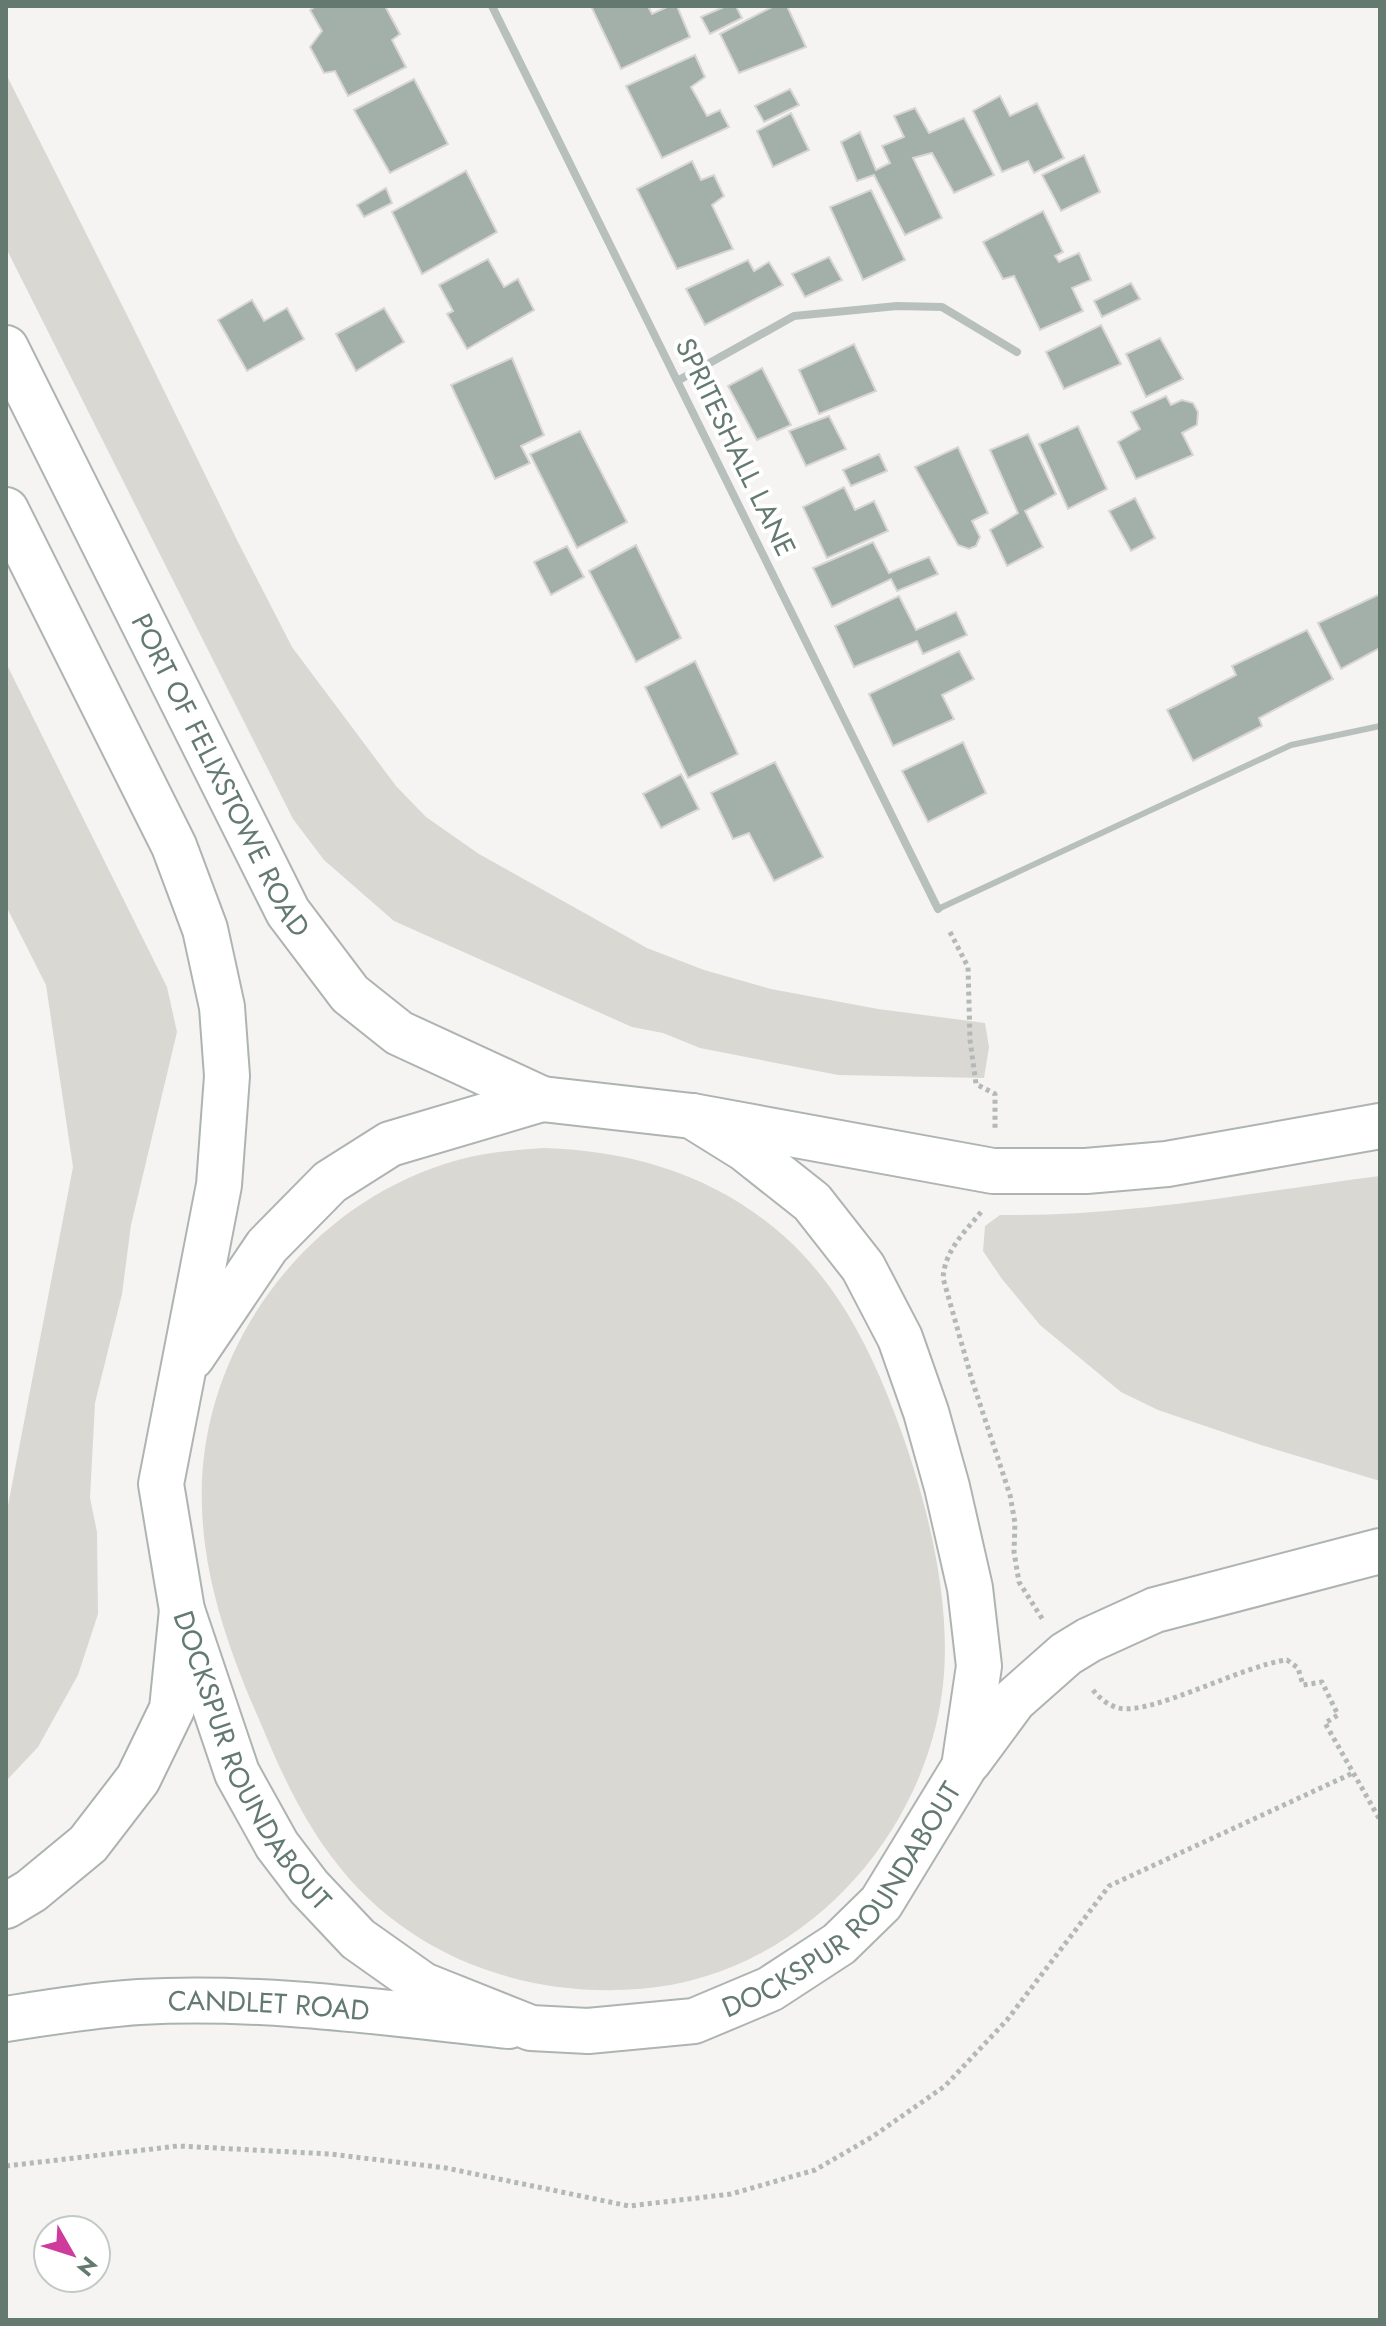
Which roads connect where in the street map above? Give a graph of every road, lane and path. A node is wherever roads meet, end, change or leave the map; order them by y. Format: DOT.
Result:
graph roads {
  1 [pos="492,6"];
  2 [pos="6,348"];
  3 [pos="1017,352"];
  4 [pos="679,380"];
  5 [pos="6,510"];
  6 [pos="1380,726"];
  7 [pos="938,909"];
  8 [pos="542,1099"];
  9 [pos="692,1116"];
  10 [pos="1380,1126"];
  11 [pos="993,1171"];
  12 [pos="182,1372"];
  13 [pos="1380,1551"];
  14 [pos="182,1610"];
  15 [pos="1066,1654"];
  16 [pos="964,1767"];
  17 [pos="1353,1773"];
  18 [pos="1380,1820"];
  19 [pos="6,1906"];
  20 [pos="6,2019"];
  21 [pos="531,2028"];
  22 [pos="6,2166"];
  1 -- 4 [label="street, SPRITESHALL LANE"];
  2 -- 8 [label="main road, PORT OF FELIXSTOWE ROAD"];
  3 -- 4 [label="street"];
  4 -- 7 [label="street, SPRITESHALL LANE"];
  5 -- 12 [label="main road"];
  6 -- 7 [label="lane"];
  7 -- 11 [label="path"];
  8 -- 9 [label="main road, DOCKSPUR ROUNDABOUT"];
  8 -- 12 [label="main road, DOCKSPUR ROUNDABOUT"];
  9 -- 11 [label="main road"];
  9 -- 16 [label="main road, DOCKSPUR ROUNDABOUT"];
  10 -- 11 [label="main road"];
  11 -- 15 [label="path"];
  12 -- 14 [label="main road, DOCKSPUR ROUNDABOUT"];
  13 -- 15 [label="main road"];
  14 -- 19 [label="main road"];
  14 -- 21 [label="main road, DOCKSPUR ROUNDABOUT"];
  15 -- 16 [label="main road"];
  15 -- 17 [label="path"];
  16 -- 21 [label="main road, DOCKSPUR ROUNDABOUT"];
  17 -- 18 [label="path"];
  17 -- 22 [label="path"];
  20 -- 21 [label="main road, CANDLET ROAD"];
}
